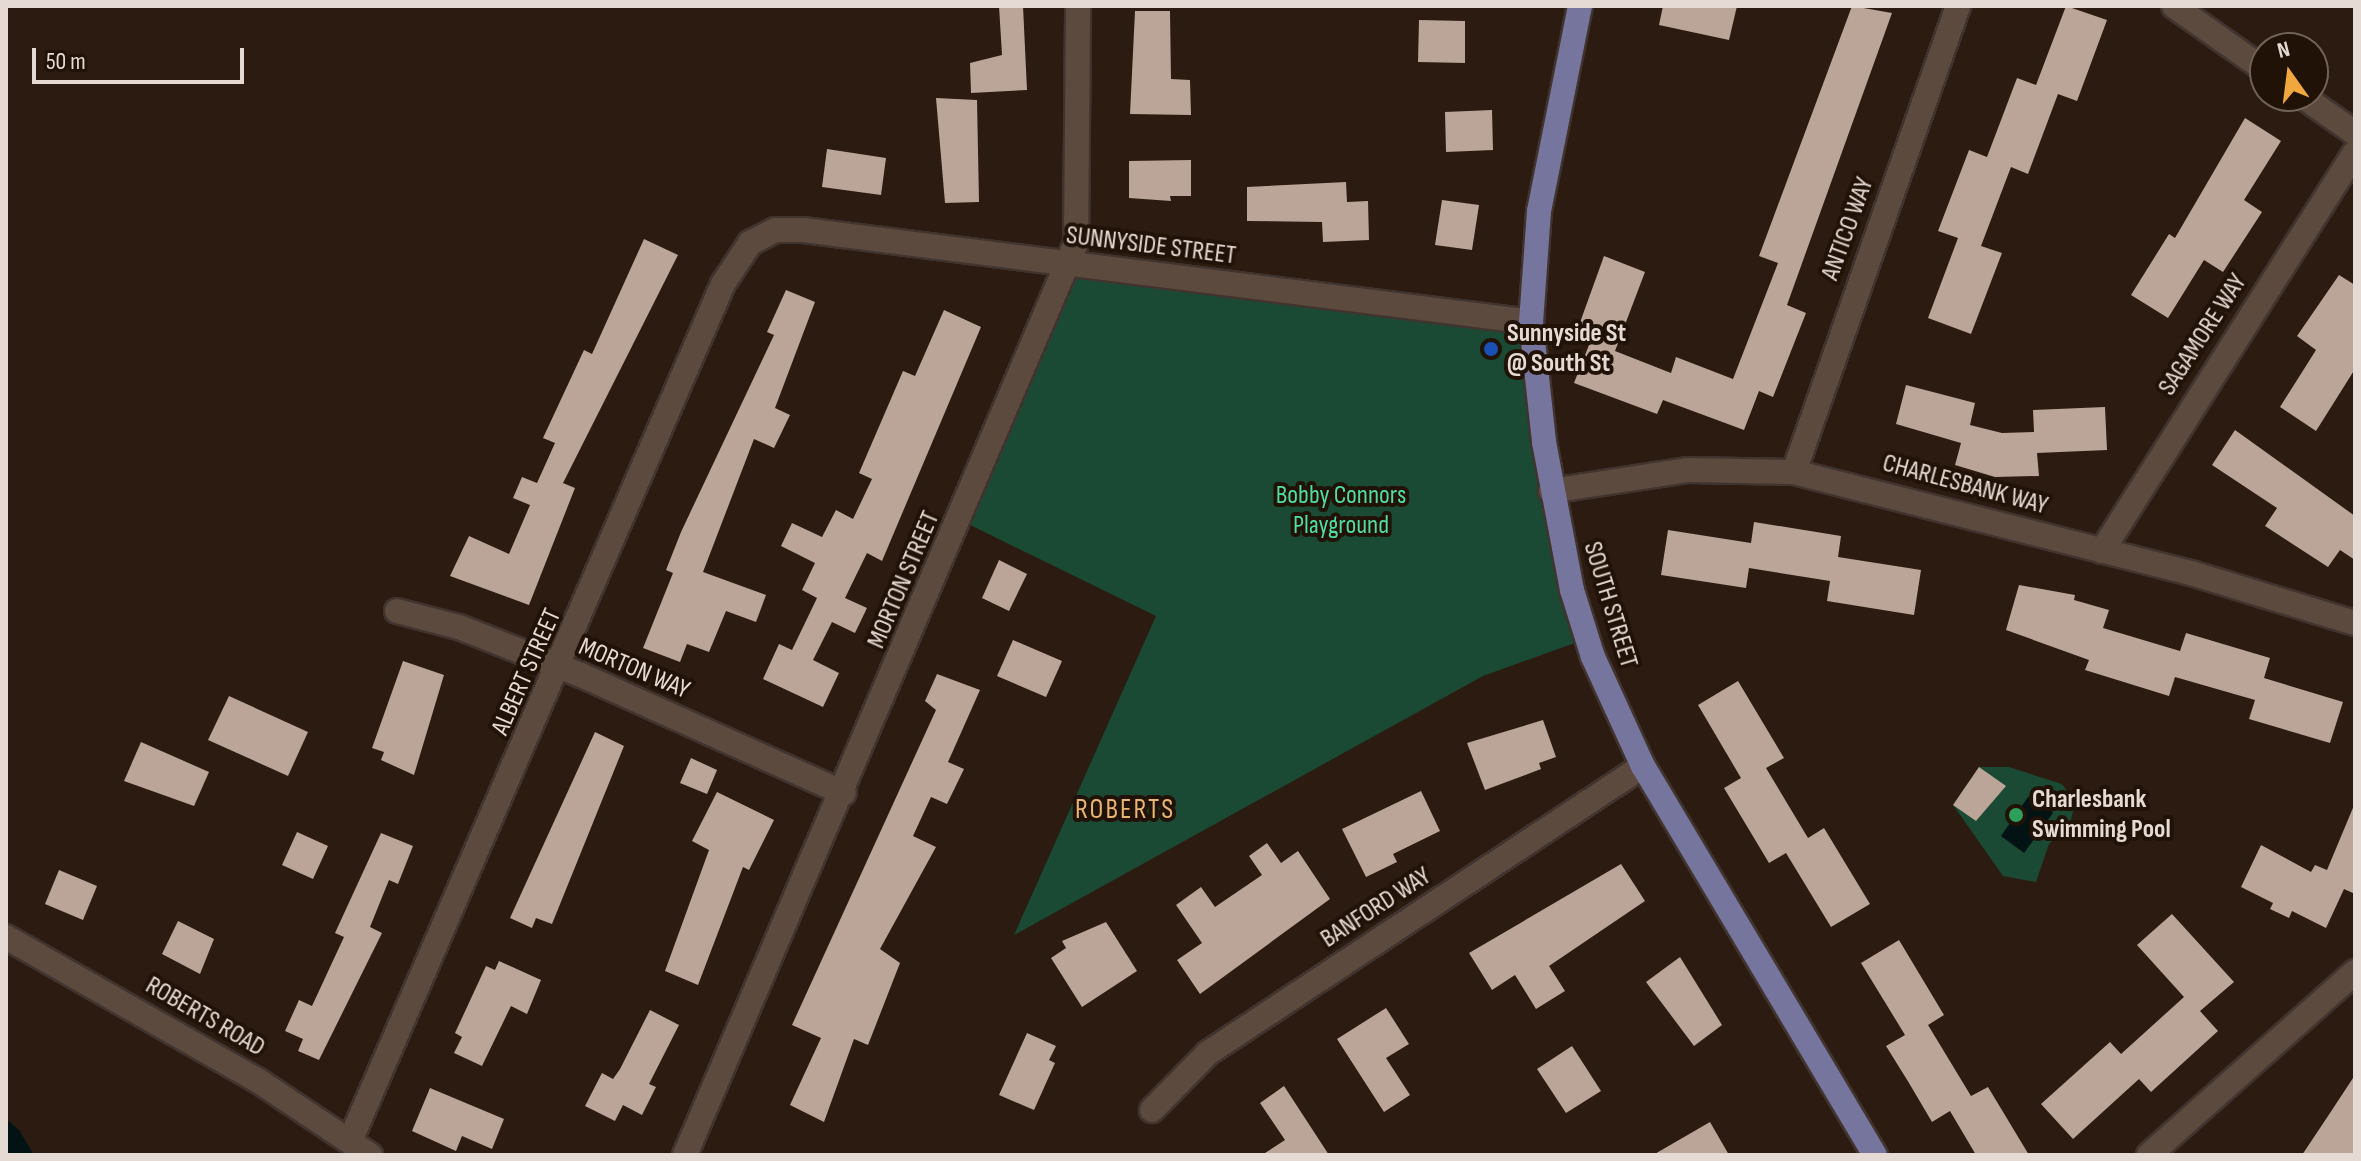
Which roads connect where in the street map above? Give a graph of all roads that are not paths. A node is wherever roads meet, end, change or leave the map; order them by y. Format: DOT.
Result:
graph roads {
  1 [pos="1078,6"];
  2 [pos="1580,6"];
  3 [pos="1958,6"];
  4 [pos="2174,6"];
  5 [pos="2249,59"];
  6 [pos="2325,112"];
  7 [pos="2355,133"];
  8 [pos="2355,152"];
  9 [pos="764,234"];
  10 [pos="1067,265"];
  11 [pos="1531,322"];
  12 [pos="1794,472"];
  13 [pos="1551,491"];
  14 [pos="2102,551"];
  15 [pos="397,611"];
  16 [pos="2355,623"];
  17 [pos="559,668"];
  18 [pos="1643,766"];
  19 [pos="844,793"];
  20 [pos="6,937"];
  21 [pos="2355,972"];
  22 [pos="1152,1110"];
  23 [pos="360,1148"];
  24 [pos="685,1155"];
  25 [pos="1875,1155"];
  26 [pos="2149,1155"];
  1 -- 10 [label="street, MORTON STREET"];
  2 -- 11 [label="main road, SOUTH STREET"];
  3 -- 12 [label="street, ANTICO WAY"];
  4 -- 5 [label="street"];
  6 -- 7 [label="street"];
  8 -- 14 [label="street, SAGAMORE WAY"];
  9 -- 10 [label="street, SUNNYSIDE STREET"];
  9 -- 17 [label="street, ALBERT STREET"];
  10 -- 11 [label="street, SUNNYSIDE STREET"];
  10 -- 19 [label="street, MORTON STREET"];
  11 -- 13 [label="main road, SOUTH STREET"];
  12 -- 13 [label="street, CHARLESBANK WAY"];
  12 -- 14 [label="street, CHARLESBANK WAY"];
  13 -- 18 [label="main road, SOUTH STREET"];
  14 -- 16 [label="street, CHARLESBANK WAY"];
  15 -- 17 [label="street, MORTON WAY"];
  17 -- 19 [label="street, MORTON WAY"];
  17 -- 23 [label="street, ALBERT STREET"];
  18 -- 22 [label="street, BANFORD WAY"];
  18 -- 25 [label="main road, SOUTH STREET"];
  19 -- 24 [label="street, MORTON STREET"];
  20 -- 23 [label="street, ROBERTS ROAD"];
  21 -- 26 [label="street"];
}
